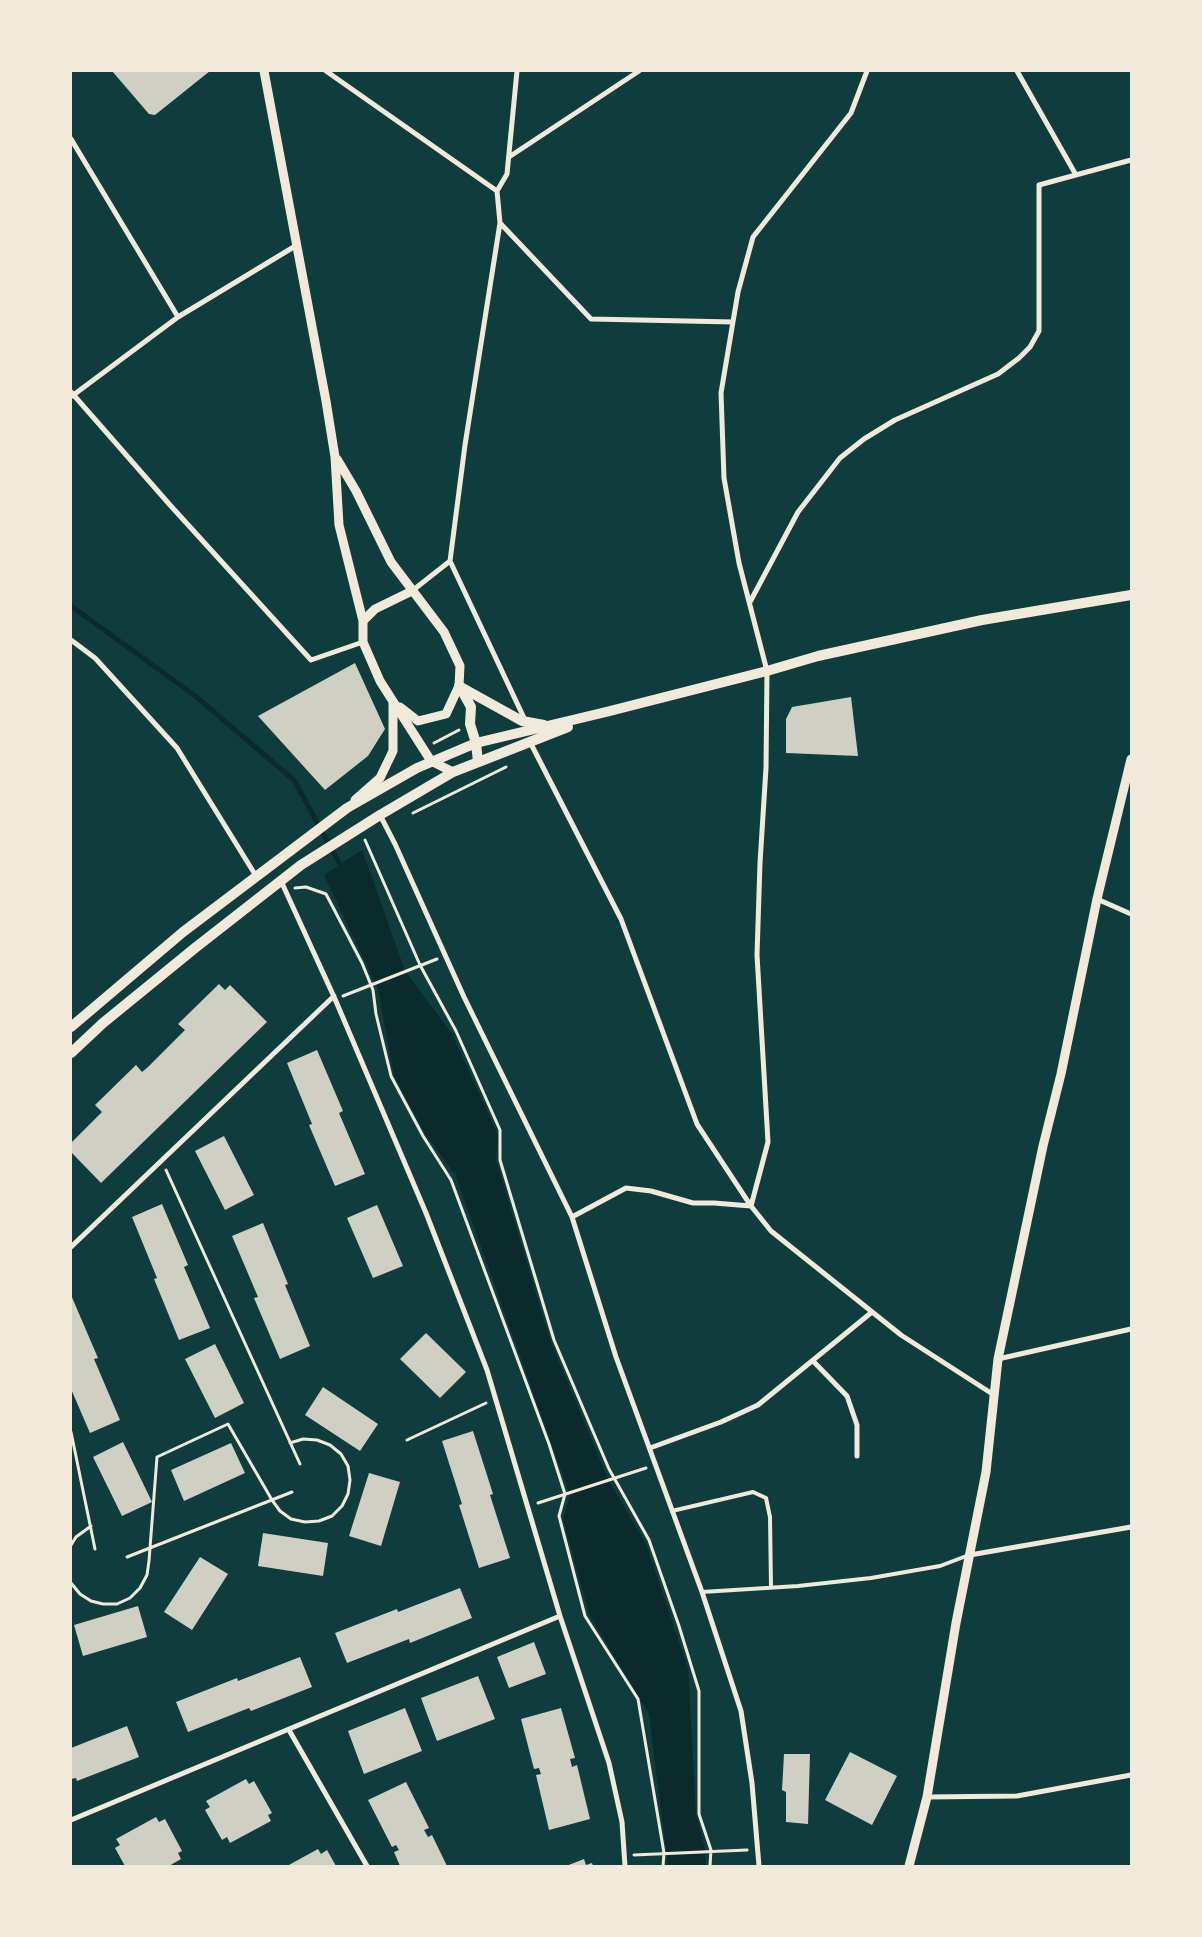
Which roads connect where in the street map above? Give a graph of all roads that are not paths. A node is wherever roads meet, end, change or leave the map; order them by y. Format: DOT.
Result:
graph roads {
  1 [pos="264,71"];
  2 [pos="326,71"];
  3 [pos="517,71"];
  4 [pos="638,71"];
  5 [pos="867,71"];
  6 [pos="1017,71"];
  7 [pos="71,139"];
  8 [pos="509,157"];
  9 [pos="1131,160"];
  10 [pos="1076,175"];
  11 [pos="497,191"];
  12 [pos="500,223"];
  13 [pos="297,246"];
  14 [pos="178,317"];
  15 [pos="733,322"];
  16 [pos="72,394"];
  17 [pos="335,457"];
  18 [pos="450,561"];
  19 [pos="412,591"];
  20 [pos="1131,595"];
  21 [pos="750,602"];
  22 [pos="363,621"];
  23 [pos="71,640"];
  24 [pos="363,642"];
  25 [pos="767,671"];
  26 [pos="460,686"];
  27 [pos="393,702"];
  28 [pos="606,712"];
  29 [pos="526,722"];
  30 [pos="552,726"];
  31 [pos="530,742"];
  32 [pos="476,743"];
  33 [pos="1131,759"];
  34 [pos="432,761"];
  35 [pos="478,762"];
  36 [pos="453,772"];
  37 [pos="346,808"];
  38 [pos="380,815"];
  39 [pos="256,876"];
  40 [pos="281,880"];
  41 [pos="1097,899"];
  42 [pos="1131,914"];
  43 [pos="335,998"];
  44 [pos="71,1027"];
  45 [pos="71,1053"];
  46 [pos="751,1206"];
  47 [pos="572,1217"];
  48 [pos="71,1248"];
  49 [pos="872,1312"];
  50 [pos="1131,1329"];
  51 [pos="998,1359"];
  52 [pos="813,1361"];
  53 [pos="994,1395"];
  54 [pos="650,1448"];
  55 [pos="857,1456"];
  56 [pos="672,1511"];
  57 [pos="1131,1528"];
  58 [pos="970,1555"];
  59 [pos="772,1587"];
  60 [pos="702,1592"];
  61 [pos="560,1616"];
  62 [pos="289,1730"];
  63 [pos="1131,1775"];
  64 [pos="927,1797"];
  65 [pos="71,1820"];
  66 [pos="367,1866"];
  67 [pos="625,1866"];
  68 [pos="759,1866"];
  69 [pos="909,1866"];
  1 -- 13 [label="street"];
  2 -- 11 [label="street"];
  3 -- 8 [label="street"];
  4 -- 8 [label="street"];
  5 -- 15 [label="street"];
  6 -- 10 [label="street"];
  7 -- 14 [label="street"];
  8 -- 11 [label="street"];
  9 -- 10 [label="street"];
  10 -- 21 [label="street"];
  11 -- 12 [label="street"];
  12 -- 15 [label="street"];
  12 -- 18 [label="street"];
  13 -- 14 [label="street"];
  13 -- 17 [label="street"];
  14 -- 16 [label="street"];
  15 -- 21 [label="street"];
  16 -- 24 [label="street"];
  17 -- 19 [label="street"];
  17 -- 22 [label="street"];
  18 -- 19 [label="street"];
  18 -- 29 [label="street"];
  19 -- 22 [label="street"];
  19 -- 26 [label="street"];
  20 -- 25 [label="main road"];
  21 -- 25 [label="street"];
  22 -- 24 [label="street"];
  23 -- 39 [label="street"];
  24 -- 27 [label="street"];
  25 -- 28 [label="main road"];
  25 -- 46 [label="street"];
  26 -- 27 [label="street"];
  26 -- 29 [label="main road"];
  26 -- 32 [label="main road"];
  27 -- 34 [label="street"];
  27 -- 37 [label="street"];
  28 -- 30 [label="main road"];
  28 -- 31 [label="main road"];
  29 -- 30 [label="main road"];
  30 -- 32 [label="main road"];
  31 -- 35 [label="main road"];
  31 -- 46 [label="street"];
  32 -- 34 [label="main road"];
  32 -- 35 [label="main road"];
  33 -- 41 [label="street"];
  34 -- 36 [label="street"];
  34 -- 37 [label="main road"];
  35 -- 36 [label="main road"];
  36 -- 38 [label="main road"];
  37 -- 39 [label="main road"];
  38 -- 40 [label="main road"];
  38 -- 47 [label="street"];
  39 -- 44 [label="main road"];
  40 -- 43 [label="street"];
  40 -- 45 [label="main road"];
  41 -- 42 [label="street"];
  41 -- 51 [label="street"];
  43 -- 48 [label="street"];
  43 -- 61 [label="street"];
  46 -- 47 [label="street"];
  46 -- 49 [label="street"];
  47 -- 54 [label="street"];
  49 -- 52 [label="street"];
  49 -- 53 [label="street"];
  50 -- 51 [label="street"];
  51 -- 53 [label="street"];
  52 -- 54 [label="street"];
  52 -- 55 [label="street"];
  53 -- 58 [label="street"];
  54 -- 56 [label="street"];
  56 -- 59 [label="lane"];
  56 -- 60 [label="street"];
  57 -- 58 [label="street"];
  58 -- 59 [label="lane"];
  58 -- 64 [label="street"];
  59 -- 60 [label="lane"];
  60 -- 68 [label="street"];
  61 -- 62 [label="street"];
  61 -- 67 [label="street"];
  62 -- 65 [label="street"];
  62 -- 66 [label="street"];
  63 -- 64 [label="street"];
  64 -- 69 [label="street"];
}
